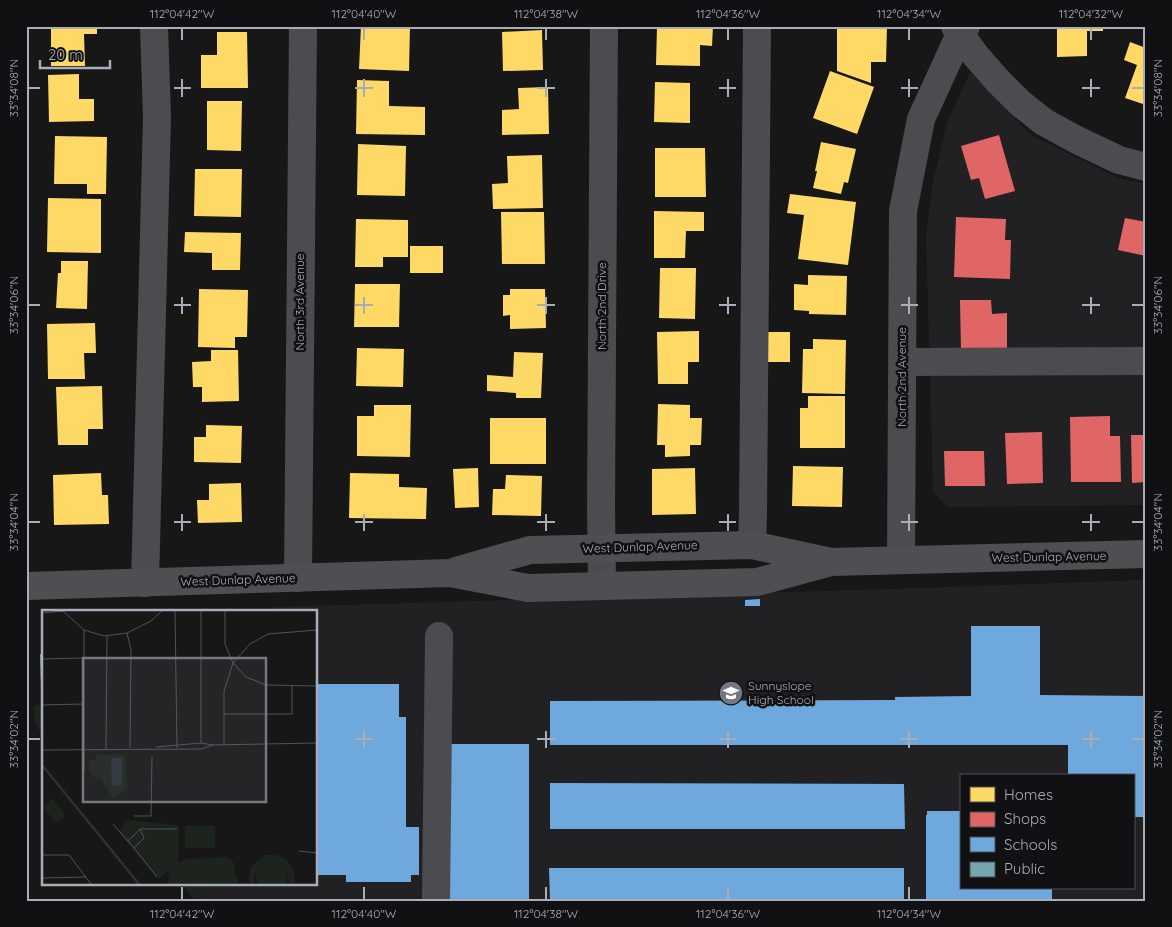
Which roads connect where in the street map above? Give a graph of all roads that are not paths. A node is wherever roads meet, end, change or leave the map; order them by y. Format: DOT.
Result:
graph roads {
  1 [pos="154,26"];
  2 [pos="303,26"];
  3 [pos="604,26"];
  4 [pos="757,26"];
  5 [pos="960,29"];
  6 [pos="1146,167"];
  7 [pos="1146,360"];
  8 [pos="902,362"];
  9 [pos="752,545"];
  10 [pos="601,548"];
  11 [pos="1146,554"];
  12 [pos="901,560"];
  13 [pos="832,562"];
  14 [pos="450,573"];
  15 [pos="298,578"];
  16 [pos="145,583"];
  17 [pos="26,586"];
  18 [pos="602,586"];
  19 [pos="439,636"];
  20 [pos="436,901"];
  1 -- 16 [label="street"];
  2 -- 15 [label="street, North 3rd Avenue"];
  3 -- 10 [label="street, North 2nd Drive"];
  4 -- 9 [label="street"];
  5 -- 6 [label="street"];
  5 -- 8 [label="street, North 2nd Avenue"];
  7 -- 8 [label="street"];
  8 -- 12 [label="street, North 2nd Avenue"];
  9 -- 10 [label="main road, West Dunlap Avenue"];
  9 -- 13 [label="main road, West Dunlap Avenue"];
  10 -- 14 [label="main road, West Dunlap Avenue"];
  10 -- 18 [label="street, North 2nd Drive"];
  11 -- 12 [label="main road, West Dunlap Avenue"];
  12 -- 13 [label="main road, West Dunlap Avenue"];
  13 -- 18 [label="main road, West Dunlap Avenue"];
  14 -- 15 [label="main road, West Dunlap Avenue"];
  14 -- 18 [label="main road, West Dunlap Avenue"];
  15 -- 16 [label="main road, West Dunlap Avenue"];
  16 -- 17 [label="main road, West Dunlap Avenue"];
  19 -- 20 [label="street"];
}
